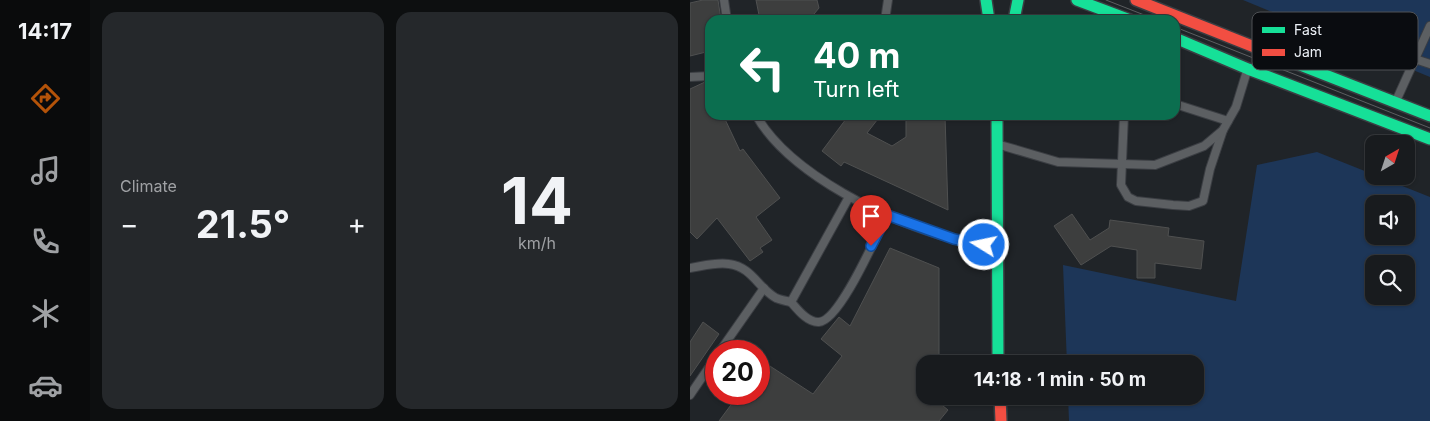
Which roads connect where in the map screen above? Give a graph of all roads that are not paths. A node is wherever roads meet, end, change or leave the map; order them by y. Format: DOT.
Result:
graph roads {
  1 [pos="724,0"];
  2 [pos="888,0"];
  3 [pos="986,0"];
  4 [pos="1018,0"];
  5 [pos="1077,0"];
  6 [pos="1136,0"];
  7 [pos="726,15"];
  8 [pos="886,15"];
  9 [pos="988,15"];
  10 [pos="1015,15"];
  11 [pos="1116,15"];
  12 [pos="1174,15"];
  13 [pos="1180,17"];
  14 [pos="1430,26"];
  15 [pos="1180,40"];
  16 [pos="1252,46"];
  17 [pos="1418,52"];
  18 [pos="1418,59"];
  19 [pos="1430,64"];
  20 [pos="1248,69"];
  21 [pos="1314,70"];
  22 [pos="1410,70"];
  23 [pos="690,76"];
  24 [pos="705,76"];
  25 [pos="1395,102"];
  26 [pos="1180,106"];
  27 [pos="1430,116"];
  28 [pos="759,120"];
  29 [pos="997,120"];
  30 [pos="1124,120"];
  31 [pos="1228,121"];
  32 [pos="1223,130"];
  33 [pos="1430,139"];
  34 [pos="996,144"];
  35 [pos="1122,164"];
  36 [pos="849,196"];
  37 [pos="887,215"];
  38 [pos="999,247"];
  39 [pos="690,268"];
  40 [pos="764,288"];
  41 [pos="791,302"];
  42 [pos="728,340"];
  43 [pos="998,355"];
  44 [pos="705,373"];
  45 [pos="690,395"];
  46 [pos="1000,405"];
  47 [pos="1001,421"];
  1 -- 7 [label="lane"];
  2 -- 8 [label="lane"];
  3 -- 9 [label="main road"];
  4 -- 10 [label="main road"];
  5 -- 11 [label="main road"];
  6 -- 12 [label="main road"];
  13 -- 16 [label="main road"];
  14 -- 17 [label="lane"];
  15 -- 20 [label="main road"];
  18 -- 19 [label="lane"];
  20 -- 31 [label="lane"];
  20 -- 33 [label="main road"];
  21 -- 25 [label="main road"];
  22 -- 25 [label="lane"];
  23 -- 24 [label="lane"];
  25 -- 27 [label="main road"];
  26 -- 31 [label="lane"];
  28 -- 36 [label="lane"];
  29 -- 34 [label="main road"];
  30 -- 35 [label="lane"];
  31 -- 32 [label="lane"];
  32 -- 35 [label="lane"];
  32 -- 35 [label="lane"];
  34 -- 35 [label="lane"];
  34 -- 38 [label="main road"];
  36 -- 37 [label="lane"];
  36 -- 41 [label="lane"];
  37 -- 38 [label="lane"];
  37 -- 41 [label="lane"];
  38 -- 43 [label="main road"];
  39 -- 40 [label="lane"];
  40 -- 41 [label="lane"];
  40 -- 42 [label="lane"];
  44 -- 45 [label="lane"];
  46 -- 47 [label="main road"];
}
